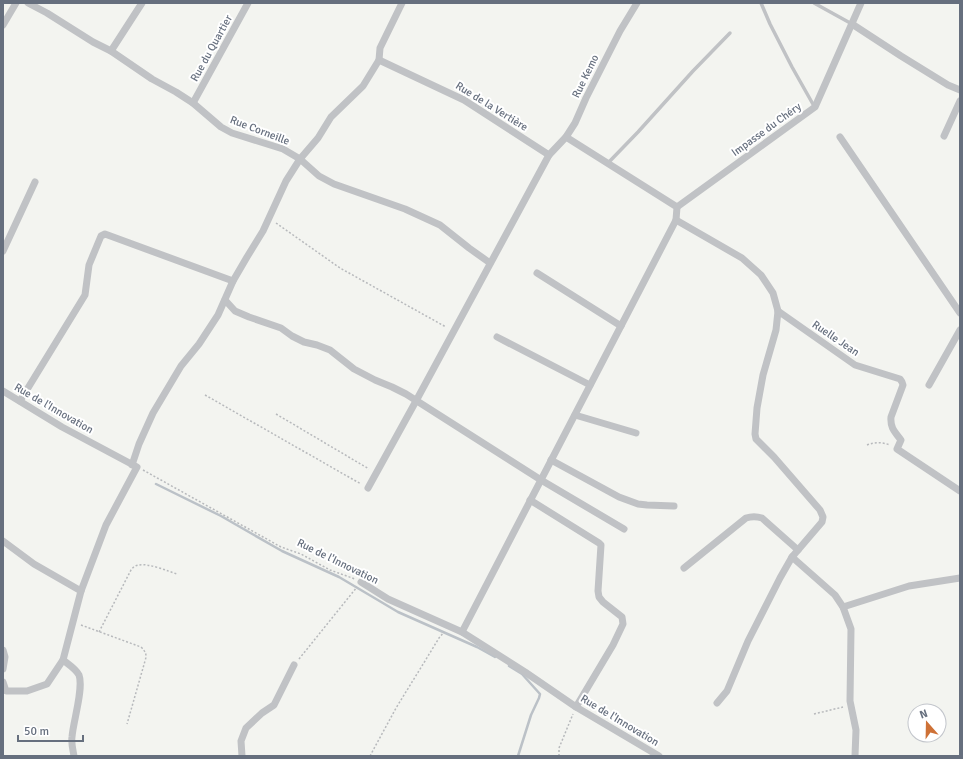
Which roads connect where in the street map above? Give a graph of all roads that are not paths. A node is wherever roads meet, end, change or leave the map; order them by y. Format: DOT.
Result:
graph roads {
  1 [pos="16,3"];
  2 [pos="28,3"];
  3 [pos="142,3"];
  4 [pos="248,3"];
  5 [pos="402,3"];
  6 [pos="637,3"];
  7 [pos="761,3"];
  8 [pos="814,3"];
  9 [pos="861,3"];
  10 [pos="852,24"];
  11 [pos="3,25"];
  12 [pos="730,33"];
  13 [pos="111,51"];
  14 [pos="379,60"];
  15 [pos="960,90"];
  16 [pos="960,101"];
  17 [pos="193,103"];
  18 [pos="814,107"];
  19 [pos="840,136"];
  20 [pos="944,136"];
  21 [pos="566,137"];
  22 [pos="549,155"];
  23 [pos="300,159"];
  24 [pos="608,163"];
  25 [pos="35,182"];
  26 [pos="678,206"];
  27 [pos="676,220"];
  28 [pos="3,251"];
  29 [pos="490,263"];
  30 [pos="538,273"];
  31 [pos="233,281"];
  32 [pos="225,300"];
  33 [pos="778,311"];
  34 [pos="960,313"];
  35 [pos="621,326"];
  36 [pos="960,330"];
  37 [pos="497,337"];
  38 [pos="590,385"];
  39 [pos="929,385"];
  40 [pos="3,391"];
  41 [pos="20,401"];
  42 [pos="416,401"];
  43 [pos="575,415"];
  44 [pos="636,433"];
  45 [pos="551,460"];
  46 [pos="135,466"];
  47 [pos="541,480"];
  48 [pos="368,488"];
  49 [pos="960,491"];
  50 [pos="530,500"];
  51 [pos="674,506"];
  52 [pos="624,529"];
  53 [pos="3,541"];
  54 [pos="798,550"];
  55 [pos="792,557"];
  56 [pos="684,568"];
  57 [pos="960,578"];
  58 [pos="361,582"];
  59 [pos="81,592"];
  60 [pos="843,607"];
  61 [pos="462,632"];
  62 [pos="3,650"];
  63 [pos="63,660"];
  64 [pos="294,665"];
  65 [pos="3,669"];
  66 [pos="3,682"];
  67 [pos="5,693"];
  68 [pos="717,703"];
  69 [pos="576,707"];
  70 [pos="74,756"];
  71 [pos="242,756"];
  72 [pos="659,756"];
  73 [pos="855,756"];
  1 -- 11 [label="street"];
  2 -- 13 [label="street, Rue Corneille"];
  3 -- 13 [label="street"];
  4 -- 17 [label="street, Rue du Quartier"];
  5 -- 14 [label="street"];
  6 -- 21 [label="street, Rue Kemo"];
  7 -- 18 [label="lane"];
  8 -- 10 [label="lane"];
  9 -- 10 [label="street, Impasse du Chéry"];
  10 -- 15 [label="street"];
  10 -- 18 [label="street, Impasse du Chéry"];
  12 -- 24 [label="lane"];
  13 -- 17 [label="street, Rue Corneille"];
  14 -- 22 [label="street, Rue de la Vertière"];
  14 -- 23 [label="street"];
  16 -- 20 [label="street"];
  17 -- 23 [label="street, Rue Corneille"];
  18 -- 26 [label="street, Impasse du Chéry"];
  19 -- 34 [label="street"];
  21 -- 22 [label="street, Rue Kemo"];
  21 -- 24 [label="street"];
  22 -- 29 [label="street, Rue Kemo"];
  23 -- 29 [label="street, Rue Corneille"];
  23 -- 31 [label="street"];
  24 -- 26 [label="street"];
  25 -- 28 [label="street"];
  26 -- 27 [label="street"];
  27 -- 33 [label="street"];
  27 -- 35 [label="street"];
  29 -- 42 [label="street, Rue Kemo"];
  30 -- 35 [label="street"];
  31 -- 32 [label="street"];
  31 -- 41 [label="street"];
  32 -- 42 [label="street"];
  32 -- 46 [label="street"];
  33 -- 49 [label="street, Ruelle Jean"];
  33 -- 54 [label="street"];
  35 -- 38 [label="street"];
  36 -- 39 [label="street"];
  37 -- 38 [label="street"];
  38 -- 43 [label="street"];
  40 -- 41 [label="street, Rue de l'Innovation"];
  41 -- 46 [label="street, Rue de l'Innovation"];
  42 -- 47 [label="street"];
  42 -- 48 [label="street, Rue Kemo"];
  43 -- 44 [label="street"];
  43 -- 45 [label="street"];
  45 -- 47 [label="street"];
  45 -- 51 [label="street"];
  46 -- 59 [label="street"];
  47 -- 50 [label="street"];
  47 -- 52 [label="street"];
  50 -- 61 [label="street"];
  50 -- 69 [label="street"];
  53 -- 59 [label="street"];
  54 -- 55 [label="street"];
  54 -- 56 [label="street"];
  55 -- 60 [label="street"];
  55 -- 68 [label="street"];
  57 -- 60 [label="street"];
  58 -- 61 [label="street, Rue de l'Innovation"];
  59 -- 63 [label="street"];
  60 -- 73 [label="street"];
  61 -- 69 [label="street, Rue de l'Innovation"];
  62 -- 65 [label="street"];
  63 -- 67 [label="street"];
  63 -- 70 [label="street"];
  64 -- 71 [label="street"];
  66 -- 67 [label="street"];
  69 -- 72 [label="street, Rue de l'Innovation"];
}
